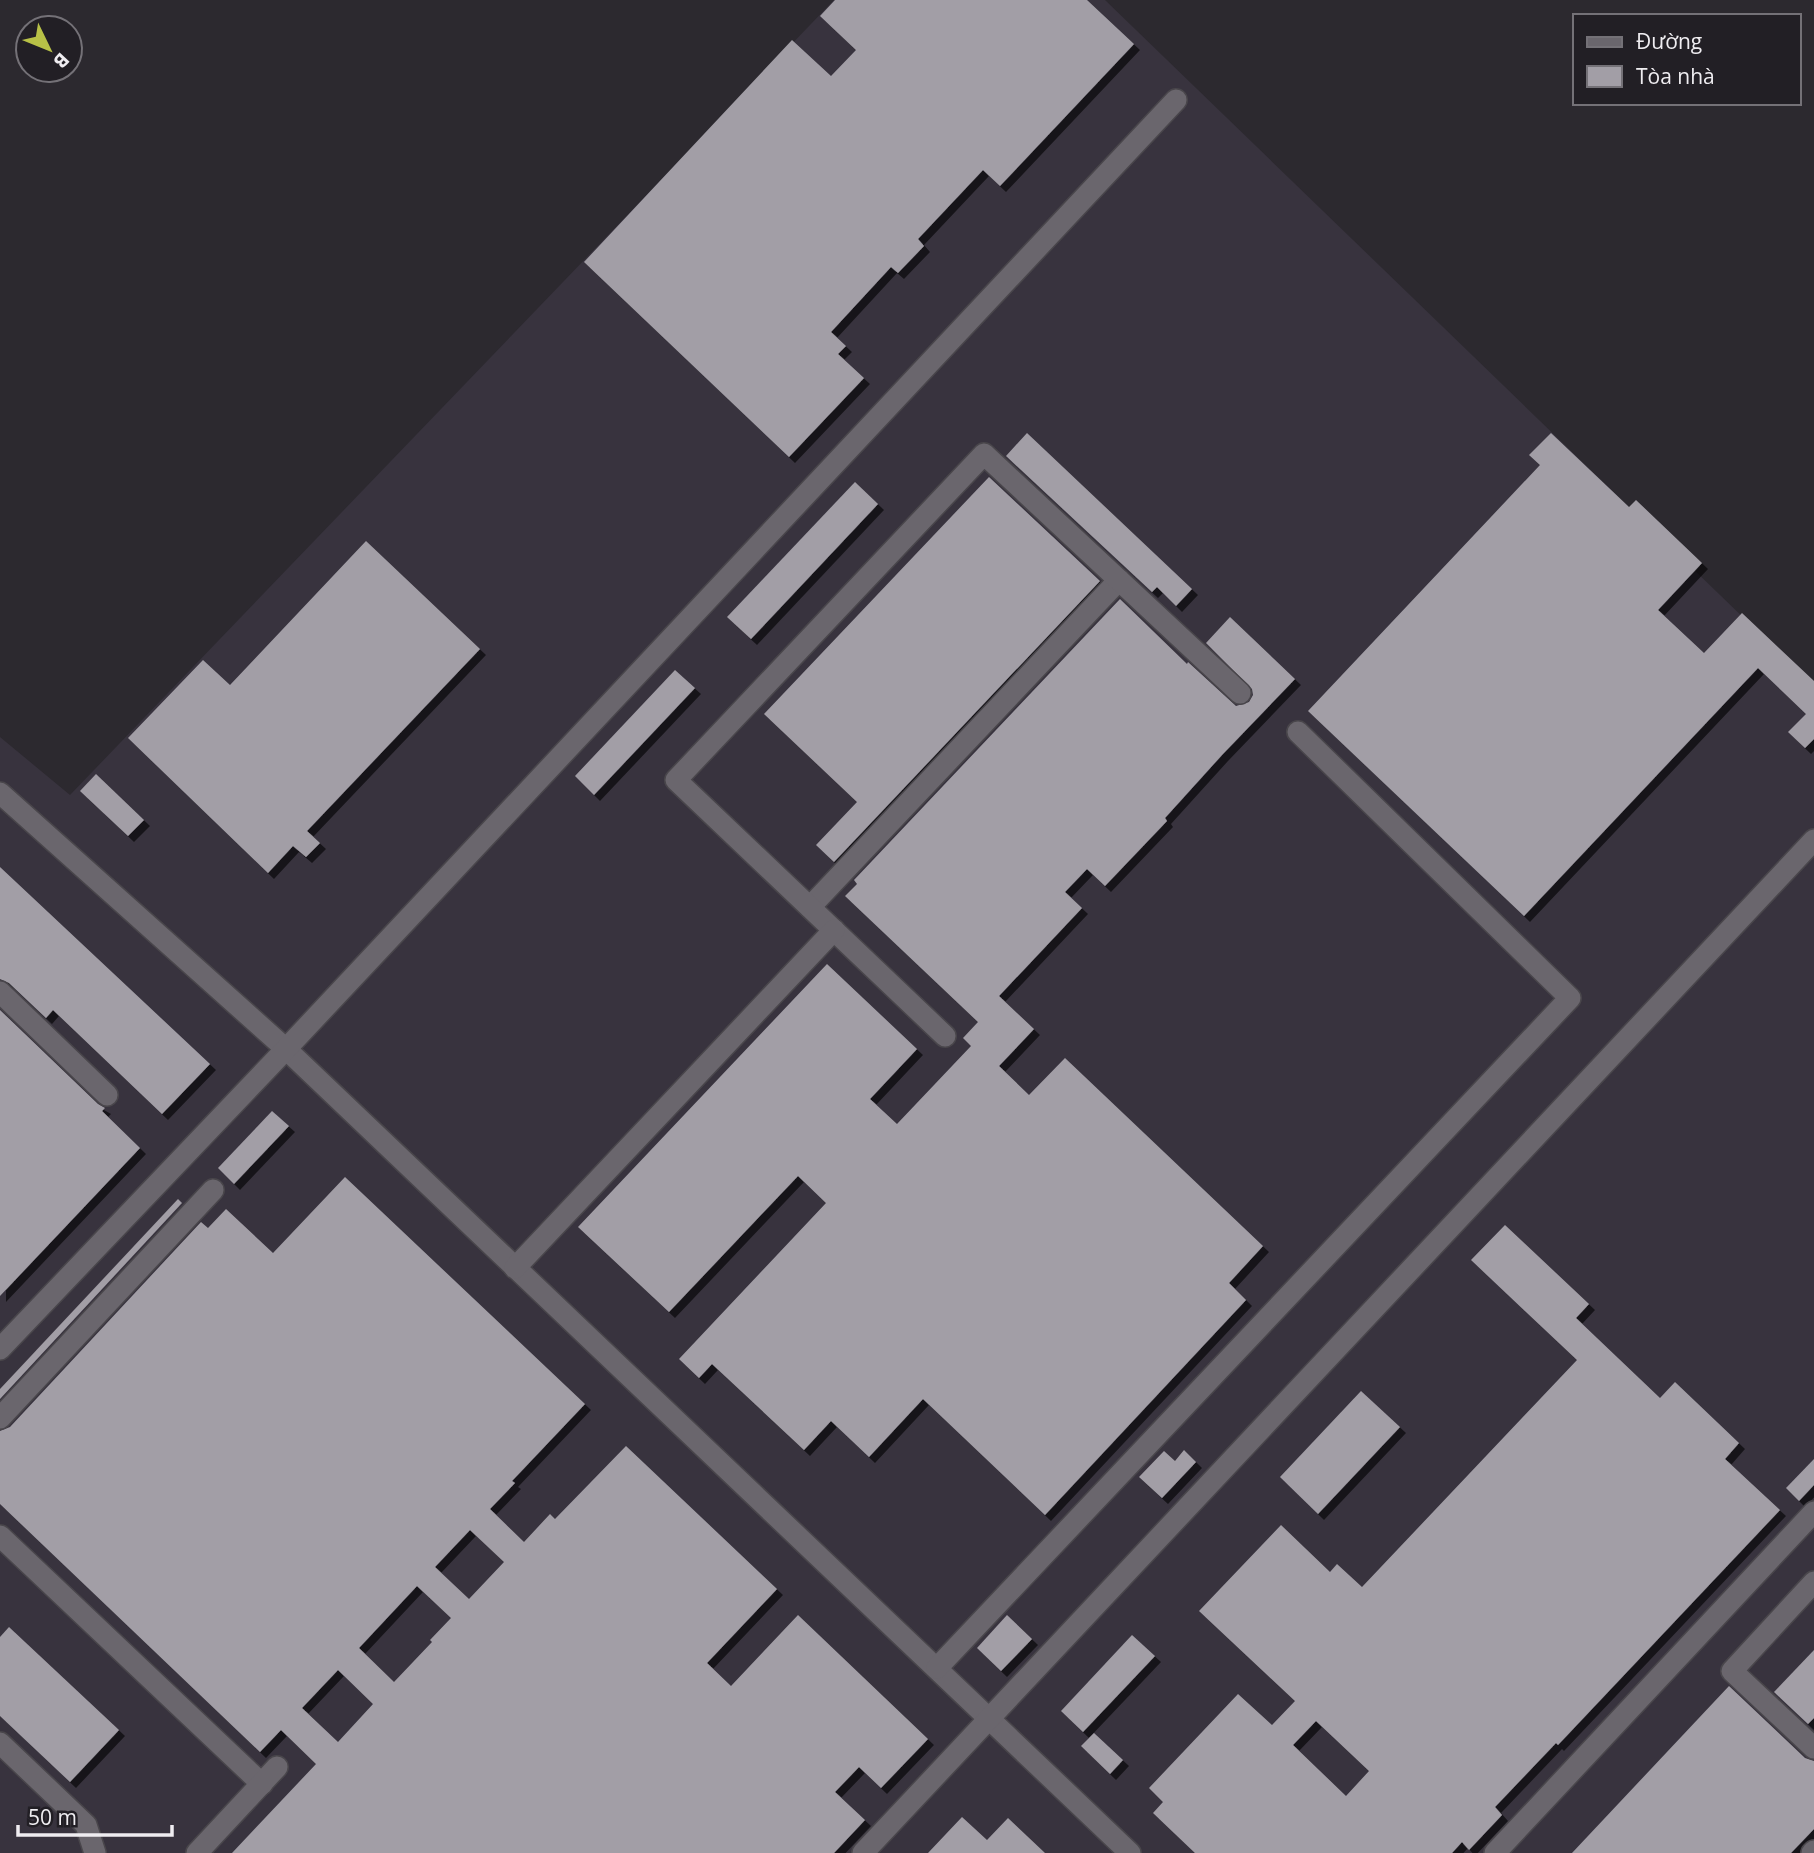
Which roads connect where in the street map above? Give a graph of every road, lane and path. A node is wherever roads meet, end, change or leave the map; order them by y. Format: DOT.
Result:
graph roads {
  1 [pos="1176,100"];
  2 [pos="1119,580"];
  3 [pos="1240,693"];
  4 [pos="1298,732"];
  5 [pos="0,793"];
  6 [pos="1814,840"];
  7 [pos="810,907"];
  8 [pos="834,930"];
  9 [pos="0,992"];
  10 [pos="945,1036"];
  11 [pos="286,1049"];
  12 [pos="107,1095"];
  13 [pos="213,1190"];
  14 [pos="516,1268"];
  15 [pos="0,1349"];
  16 [pos="0,1418"];
  17 [pos="1814,1512"];
  18 [pos="0,1536"];
  19 [pos="1814,1582"];
  20 [pos="937,1668"];
  21 [pos="990,1718"];
  22 [pos="0,1743"];
  23 [pos="1814,1748"];
  24 [pos="277,1768"];
  25 [pos="262,1784"];
  26 [pos="95,1853"];
  27 [pos="197,1853"];
  28 [pos="863,1853"];
  29 [pos="1130,1853"];
  30 [pos="1495,1853"];
  1 -- 11 [label="lane"];
  2 -- 3 [label="lane"];
  2 -- 7 [label="lane"];
  2 -- 7 [label="lane"];
  4 -- 20 [label="lane"];
  5 -- 11 [label="lane"];
  6 -- 21 [label="lane"];
  7 -- 8 [label="lane"];
  8 -- 10 [label="lane"];
  8 -- 14 [label="lane"];
  9 -- 12 [label="lane"];
  11 -- 14 [label="lane"];
  11 -- 15 [label="lane"];
  13 -- 16 [label="lane"];
  14 -- 20 [label="lane"];
  17 -- 30 [label="lane"];
  18 -- 25 [label="lane"];
  19 -- 23 [label="lane"];
  20 -- 21 [label="lane"];
  21 -- 28 [label="lane"];
  21 -- 29 [label="lane"];
  22 -- 26 [label="lane"];
  24 -- 25 [label="lane"];
  25 -- 27 [label="lane"];
}
